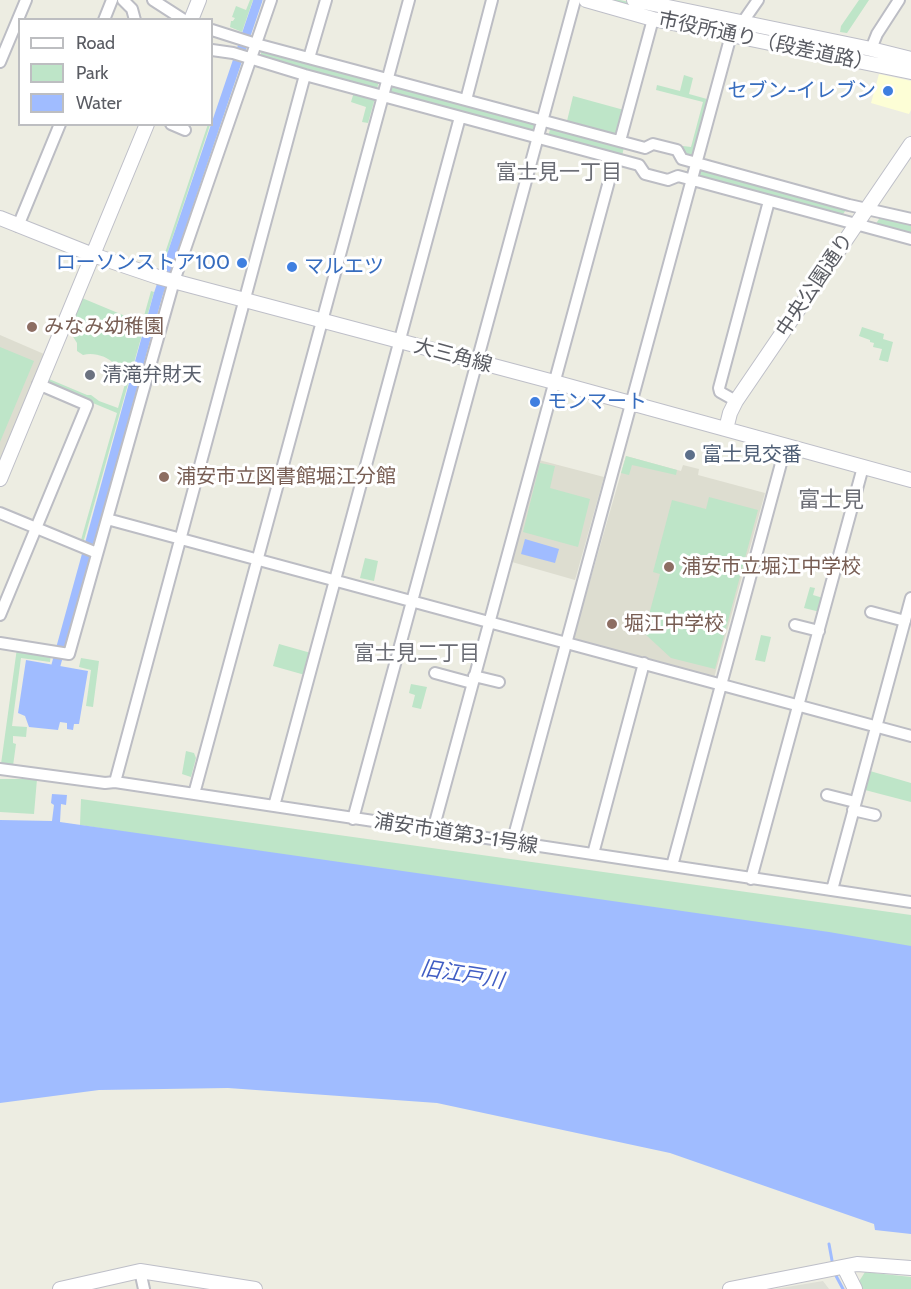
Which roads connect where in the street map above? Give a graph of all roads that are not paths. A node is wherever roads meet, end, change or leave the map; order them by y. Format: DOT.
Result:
graph roads {
  1 [pos="26,0"];
  2 [pos="112,0"];
  3 [pos="123,0"];
  4 [pos="153,0"];
  5 [pos="199,0"];
  6 [pos="271,0"];
  7 [pos="326,0"];
  8 [pos="409,0"];
  9 [pos="492,0"];
  10 [pos="575,0"];
  11 [pos="586,0"];
  12 [pos="634,0"];
  13 [pos="758,0"];
  14 [pos="900,0"];
  15 [pos="18,18"];
  16 [pos="105,18"];
  17 [pos="134,18"];
  18 [pos="181,18"];
  19 [pos="192,18"];
  20 [pos="18,19"];
  21 [pos="653,19"];
  22 [pos="742,23"];
  23 [pos="213,30"];
  24 [pos="731,35"];
  25 [pos="254,43"];
  26 [pos="871,49"];
  27 [pos="213,50"];
  28 [pos="309,58"];
  29 [pos="248,59"];
  30 [pos="911,59"];
  31 [pos="0,62"];
  32 [pos="911,72"];
  33 [pos="305,75"];
  34 [pos="388,79"];
  35 [pos="383,96"];
  36 [pos="466,100"];
  37 [pos="460,117"];
  38 [pos="542,121"];
  39 [pos="59,126"];
  40 [pos="146,126"];
  41 [pos="176,126"];
  42 [pos="185,130"];
  43 [pos="538,138"];
  44 [pos="620,141"];
  45 [pos="911,144"];
  46 [pos="615,159"];
  47 [pos="696,163"];
  48 [pos="691,180"];
  49 [pos="769,201"];
  50 [pos="868,208"];
  51 [pos="0,218"];
  52 [pos="911,219"];
  53 [pos="857,224"];
  54 [pos="18,226"];
  55 [pos="911,239"];
  56 [pos="93,255"];
  57 [pos="167,280"];
  58 [pos="246,299"];
  59 [pos="322,320"];
  60 [pos="400,342"];
  61 [pos="477,362"];
  62 [pos="555,382"];
  63 [pos="38,384"];
  64 [pos="736,401"];
  65 [pos="631,403"];
  66 [pos="726,429"];
  67 [pos="786,446"];
  68 [pos="863,466"];
  69 [pos="0,479"];
  70 [pos="911,480"];
  71 [pos="0,513"];
  72 [pos="107,519"];
  73 [pos="36,528"];
  74 [pos="180,539"];
  75 [pos="97,553"];
  76 [pos="258,560"];
  77 [pos="336,581"];
  78 [pos="911,598"];
  79 [pos="412,600"];
  80 [pos="871,612"];
  81 [pos="0,615"];
  82 [pos="905,621"];
  83 [pos="489,622"];
  84 [pos="795,625"];
  85 [pos="819,632"];
  86 [pos="566,642"];
  87 [pos="0,643"];
  88 [pos="644,663"];
  89 [pos="435,673"];
  90 [pos="473,679"];
  91 [pos="499,682"];
  92 [pos="721,684"];
  93 [pos="799,705"];
  94 [pos="876,726"];
  95 [pos="911,736"];
  96 [pos="0,769"];
  97 [pos="115,782"];
  98 [pos="194,794"];
  99 [pos="827,795"];
  100 [pos="274,806"];
  101 [pos="854,806"];
  102 [pos="875,815"];
  103 [pos="353,819"];
  104 [pos="433,830"];
  105 [pos="512,843"];
  106 [pos="593,855"];
  107 [pos="672,866"];
  108 [pos="751,879"];
  109 [pos="832,890"];
  110 [pos="911,902"];
  111 [pos="844,1267"];
  112 [pos="911,1268"];
  113 [pos="140,1271"];
  114 [pos="60,1289"];
  115 [pos="144,1289"];
  116 [pos="255,1289"];
  117 [pos="730,1289"];
  118 [pos="855,1289"];
  1 -- 15 [label="street"];
  2 -- 16 [label="street"];
  3 -- 17 [label="street"];
  4 -- 18 [label="street"];
  5 -- 19 [label="street"];
  6 -- 25 [label="street"];
  7 -- 28 [label="street"];
  8 -- 34 [label="street"];
  9 -- 36 [label="street"];
  10 -- 38 [label="street"];
  11 -- 21 [label="street, 市役所通り（段差道路）"];
  12 -- 22 [label="street, 市役所通り（段差道路）"];
  13 -- 22 [label="street"];
  14 -- 26 [label="street"];
  20 -- 31 [label="street"];
  21 -- 24 [label="street, 市役所通り（段差道路）"];
  21 -- 44 [label="street"];
  22 -- 26 [label="street, 市役所通り（段差道路）"];
  23 -- 25 [label="street"];
  24 -- 32 [label="street, 市役所通り（段差道路）"];
  24 -- 47 [label="street"];
  25 -- 28 [label="street"];
  25 -- 29 [label="street"];
  26 -- 30 [label="street, 市役所通り（段差道路）"];
  27 -- 29 [label="street"];
  28 -- 34 [label="street"];
  29 -- 33 [label="street"];
  29 -- 57 [label="street"];
  33 -- 35 [label="street"];
  33 -- 58 [label="street"];
  34 -- 35 [label="street"];
  34 -- 36 [label="street"];
  35 -- 37 [label="street"];
  35 -- 59 [label="street"];
  36 -- 38 [label="street"];
  37 -- 43 [label="street"];
  37 -- 60 [label="street"];
  38 -- 43 [label="street"];
  38 -- 44 [label="street"];
  39 -- 54 [label="street"];
  40 -- 56 [label="street"];
  41 -- 42 [label="street"];
  43 -- 46 [label="street"];
  43 -- 61 [label="street"];
  44 -- 47 [label="street"];
  45 -- 50 [label="street, 中央公園通り"];
  46 -- 48 [label="street"];
  46 -- 62 [label="street"];
  47 -- 48 [label="street"];
  47 -- 50 [label="street"];
  48 -- 49 [label="street"];
  48 -- 65 [label="street"];
  49 -- 53 [label="street"];
  49 -- 64 [label="street"];
  50 -- 52 [label="street"];
  50 -- 53 [label="street, 中央公園通り"];
  51 -- 54 [label="street, 大三角線"];
  53 -- 55 [label="street"];
  53 -- 64 [label="street, 中央公園通り"];
  54 -- 56 [label="street, 大三角線"];
  56 -- 57 [label="street, 大三角線"];
  56 -- 63 [label="street"];
  57 -- 58 [label="street, 大三角線"];
  57 -- 72 [label="street"];
  58 -- 59 [label="street, 大三角線"];
  58 -- 74 [label="street"];
  59 -- 60 [label="street, 大三角線"];
  59 -- 76 [label="street"];
  60 -- 61 [label="street, 大三角線"];
  60 -- 77 [label="street"];
  61 -- 62 [label="street, 大三角線"];
  61 -- 79 [label="street"];
  62 -- 65 [label="street, 大三角線"];
  62 -- 83 [label="street"];
  63 -- 69 [label="street"];
  63 -- 73 [label="street"];
  64 -- 66 [label="street, 中央公園通り"];
  65 -- 66 [label="street, 大三角線"];
  65 -- 86 [label="street"];
  66 -- 67 [label="street, 大三角線"];
  67 -- 68 [label="street, 大三角線"];
  67 -- 92 [label="street"];
  68 -- 70 [label="street, 大三角線"];
  68 -- 85 [label="street"];
  71 -- 73 [label="street"];
  72 -- 74 [label="street"];
  72 -- 75 [label="street"];
  73 -- 75 [label="street"];
  73 -- 81 [label="street"];
  74 -- 76 [label="street"];
  74 -- 97 [label="street"];
  75 -- 87 [label="street"];
  76 -- 77 [label="street"];
  76 -- 98 [label="street"];
  77 -- 79 [label="street"];
  77 -- 100 [label="street"];
  78 -- 82 [label="street"];
  79 -- 83 [label="street"];
  79 -- 103 [label="street"];
  80 -- 82 [label="street"];
  82 -- 94 [label="street"];
  83 -- 86 [label="street"];
  83 -- 90 [label="street"];
  84 -- 85 [label="street"];
  85 -- 93 [label="street"];
  86 -- 88 [label="street"];
  86 -- 105 [label="street"];
  88 -- 92 [label="street"];
  88 -- 106 [label="street"];
  89 -- 90 [label="street"];
  90 -- 91 [label="street"];
  90 -- 104 [label="street"];
  92 -- 93 [label="street"];
  92 -- 107 [label="street"];
  93 -- 94 [label="street"];
  93 -- 108 [label="street"];
  94 -- 95 [label="street"];
  94 -- 101 [label="street"];
  96 -- 97 [label="street, 浦安市道第3-1号線"];
  97 -- 98 [label="street, 浦安市道第3-1号線"];
  98 -- 100 [label="street, 浦安市道第3-1号線"];
  99 -- 101 [label="street"];
  100 -- 103 [label="street, 浦安市道第3-1号線"];
  101 -- 102 [label="street"];
  101 -- 109 [label="street"];
  103 -- 104 [label="street, 浦安市道第3-1号線"];
  104 -- 105 [label="street, 浦安市道第3-1号線"];
  105 -- 106 [label="street, 浦安市道第3-1号線"];
  106 -- 107 [label="street, 浦安市道第3-1号線"];
  107 -- 108 [label="street, 浦安市道第3-1号線"];
  108 -- 109 [label="street, 浦安市道第3-1号線"];
  109 -- 110 [label="street, 浦安市道第3-1号線"];
  111 -- 112 [label="street"];
  111 -- 117 [label="street"];
  111 -- 118 [label="street"];
  113 -- 114 [label="street"];
  113 -- 115 [label="street"];
  113 -- 116 [label="street"];
}
